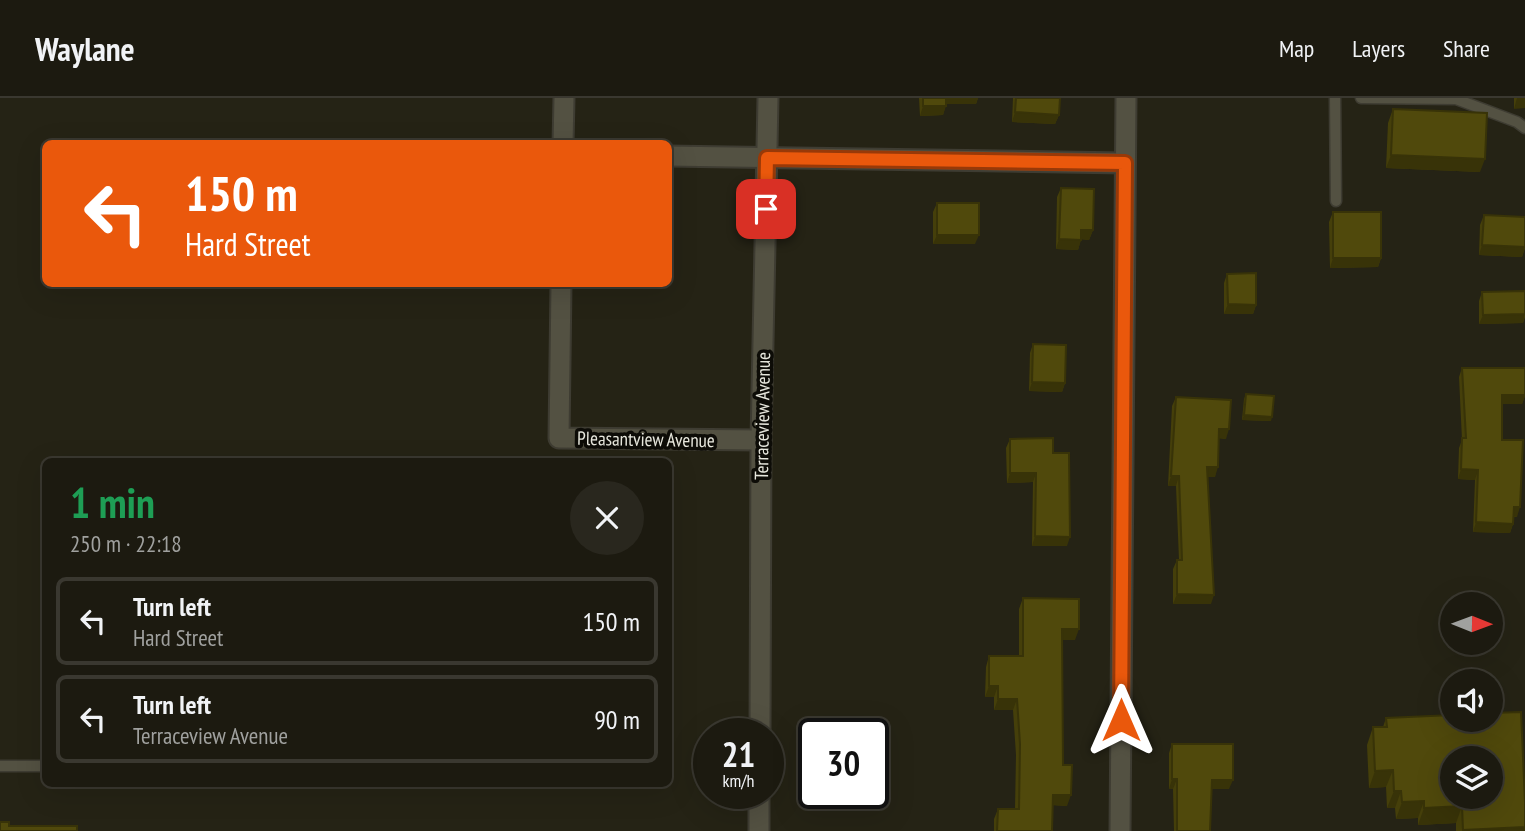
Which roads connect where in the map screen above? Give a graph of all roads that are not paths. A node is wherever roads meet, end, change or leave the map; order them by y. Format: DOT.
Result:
graph roads {
  1 [pos="564,98"];
  2 [pos="768,98"];
  3 [pos="1126,98"];
  4 [pos="1335,98"];
  5 [pos="1361,98"];
  6 [pos="1525,128"];
  7 [pos="563,140"];
  8 [pos="672,156"];
  9 [pos="767,158"];
  10 [pos="1125,163"];
  11 [pos="1336,201"];
  12 [pos="561,287"];
  13 [pos="761,440"];
  14 [pos="760,718"];
  15 [pos="0,766"];
  16 [pos="42,766"];
  17 [pos="759,809"];
  18 [pos="759,831"];
  19 [pos="1120,831"];
  1 -- 7 [label="street"];
  2 -- 9 [label="street, Terraceview Avenue"];
  3 -- 10 [label="street"];
  4 -- 11 [label="lane"];
  5 -- 6 [label="lane"];
  8 -- 9 [label="street"];
  9 -- 10 [label="street"];
  9 -- 13 [label="street, Terraceview Avenue"];
  10 -- 19 [label="street"];
  12 -- 13 [label="street, Pleasantview Avenue"];
  13 -- 14 [label="street, Terraceview Avenue"];
  15 -- 16 [label="lane"];
  17 -- 18 [label="street"];
}
